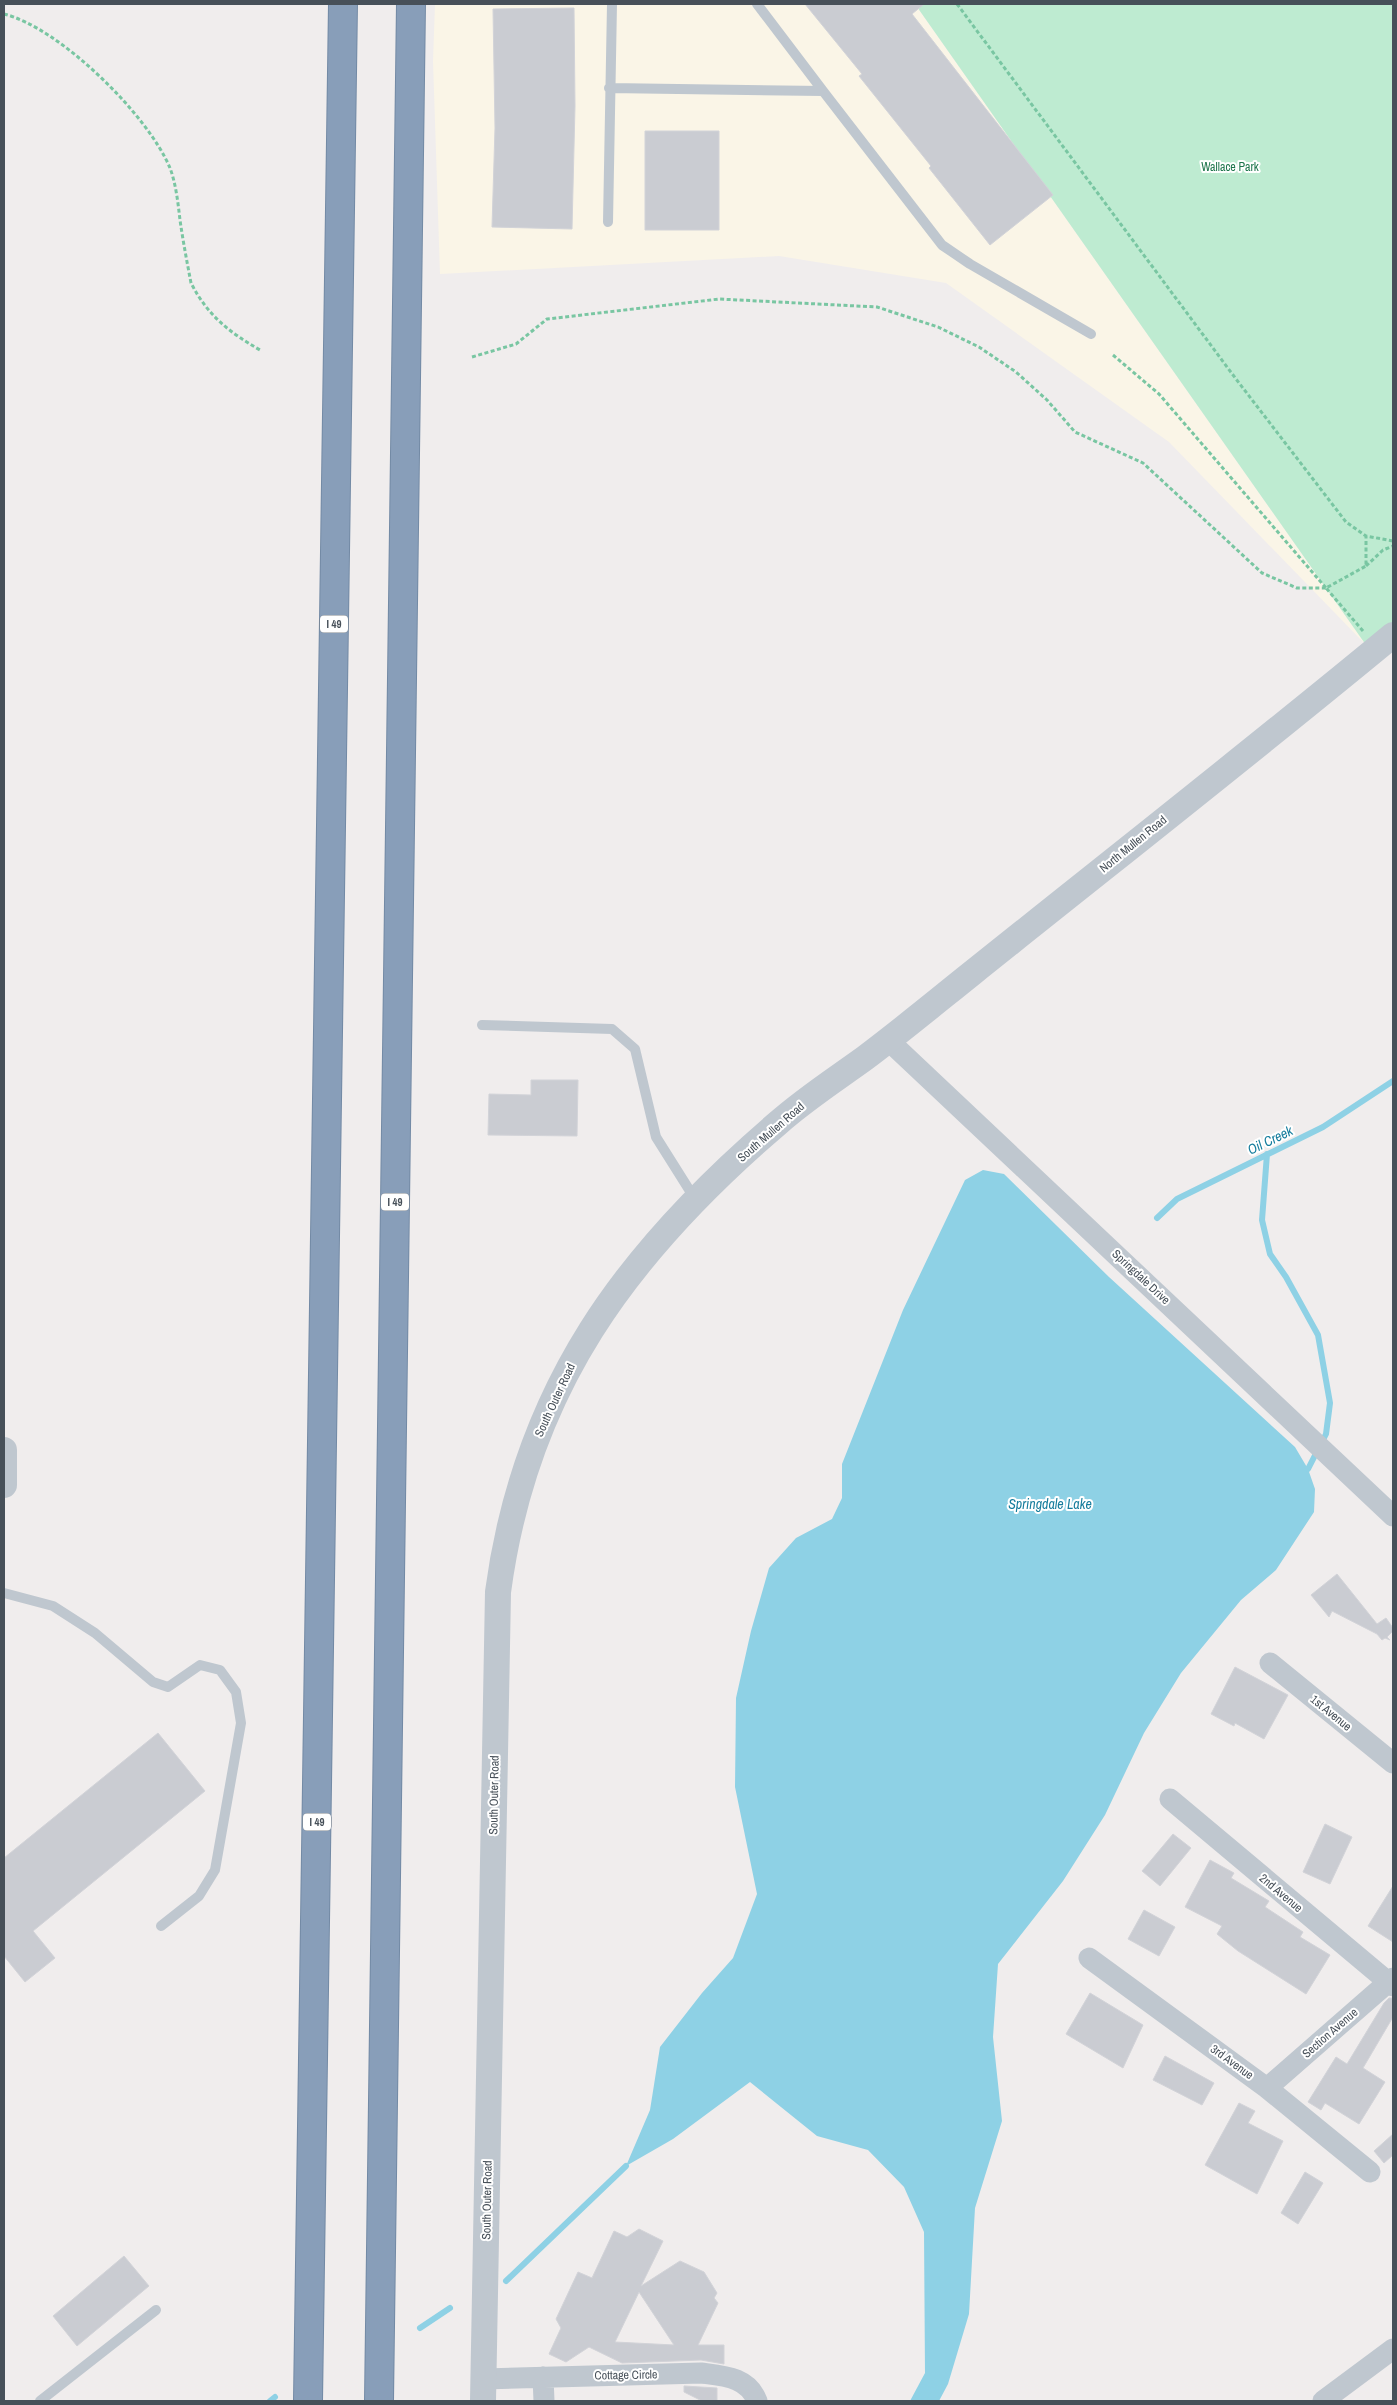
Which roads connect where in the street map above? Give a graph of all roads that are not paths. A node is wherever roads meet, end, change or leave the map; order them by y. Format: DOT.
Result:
graph roads {
  1 [pos="343,4"];
  2 [pos="411,4"];
  3 [pos="612,4"];
  4 [pos="757,4"];
  5 [pos="609,88"];
  6 [pos="823,91"];
  7 [pos="608,222"];
  8 [pos="1091,334"];
  9 [pos="1386,642"];
  10 [pos="482,1025"];
  11 [pos="888,1040"];
  12 [pos="696,1200"];
  13 [pos="664,1232"];
  14 [pos="4,1450"];
  15 [pos="4,1486"];
  16 [pos="1393,1516"];
  17 [pos="4,1593"];
  18 [pos="1270,1663"];
  19 [pos="1393,1763"];
  20 [pos="1170,1799"];
  21 [pos="161,1926"];
  22 [pos="1089,1958"];
  23 [pos="1392,1982"];
  24 [pos="1266,2088"];
  25 [pos="1370,2172"];
  26 [pos="156,2310"];
  27 [pos="1393,2349"];
  28 [pos="543,2377"];
  29 [pos="483,2390"];
  30 [pos="40,2401"];
  31 [pos="308,2401"];
  32 [pos="379,2401"];
  33 [pos="544,2401"];
  34 [pos="757,2401"];
  35 [pos="1323,2401"];
  1 -- 31 [label="highway, I 49"];
  2 -- 32 [label="highway, I 49"];
  3 -- 5 [label="lane"];
  4 -- 6 [label="lane"];
  5 -- 6 [label="lane"];
  5 -- 7 [label="lane"];
  6 -- 8 [label="lane"];
  9 -- 11 [label="street, North Mullen Road"];
  10 -- 12 [label="lane"];
  11 -- 12 [label="street, South Mullen Road"];
  11 -- 16 [label="street, Springdale Drive"];
  12 -- 13 [label="street, South Mullen Road"];
  13 -- 29 [label="street, South Outer Road"];
  14 -- 15 [label="street"];
  17 -- 21 [label="lane"];
  18 -- 19 [label="street, 1st Avenue"];
  20 -- 23 [label="street, 2nd Avenue"];
  22 -- 24 [label="street, 3rd Avenue"];
  23 -- 24 [label="street, Section Avenue"];
  24 -- 25 [label="street, 3rd Avenue"];
  26 -- 30 [label="lane"];
  27 -- 35 [label="street"];
  28 -- 29 [label="street, Cottage Circle"];
  28 -- 33 [label="street"];
  28 -- 34 [label="street, Cottage Circle"];
}
